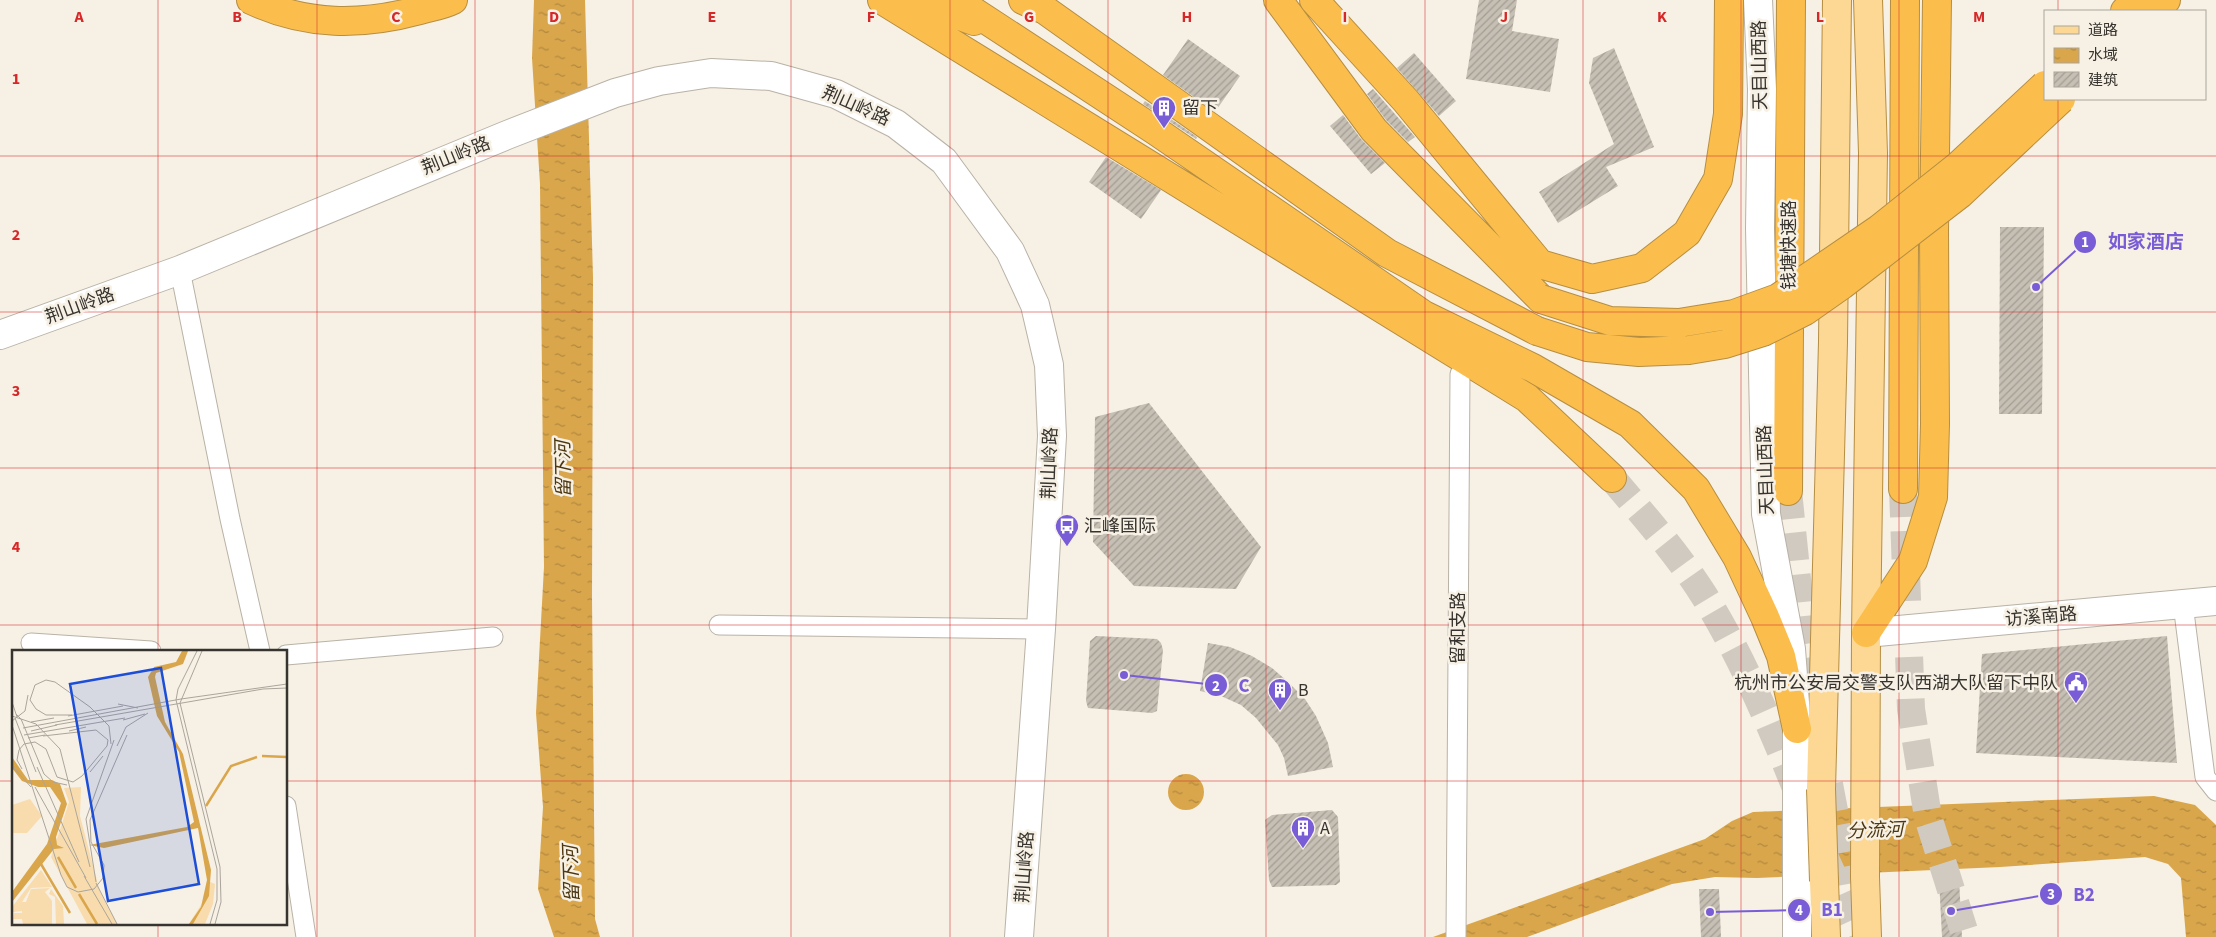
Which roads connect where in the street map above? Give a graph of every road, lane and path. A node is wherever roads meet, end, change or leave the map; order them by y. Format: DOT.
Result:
graph roads {
  1 [pos="251,0"];
  2 [pos="453,0"];
  3 [pos="882,0"];
  4 [pos="916,0"];
  5 [pos="956,0"];
  6 [pos="1023,0"];
  7 [pos="1278,0"];
  8 [pos="1314,0"];
  9 [pos="1729,0"];
  10 [pos="1758,0"];
  11 [pos="1791,0"];
  12 [pos="1837,0"];
  13 [pos="1905,0"];
  14 [pos="1937,0"];
  15 [pos="2137,0"];
  16 [pos="1868,7"];
  17 [pos="2125,10"];
  18 [pos="1005,33"];
  19 [pos="2044,86"];
  20 [pos="2060,100"];
  21 [pos="180,270"];
  22 [pos="0,335"];
  23 [pos="1460,374"];
  24 [pos="1612,478"];
  25 [pos="1903,489"];
  26 [pos="1788,490"];
  27 [pos="2216,601"];
  28 [pos="2182,604"];
  29 [pos="719,625"];
  30 [pos="1041,629"];
  31 [pos="1866,632"];
  32 [pos="493,636"];
  33 [pos="31,643"];
  34 [pos="137,650"];
  35 [pos="260,650"];
  36 [pos="288,655"];
  37 [pos="1797,729"];
  38 [pos="2216,791"];
  39 [pos="1809,792"];
  40 [pos="288,819"];
  41 [pos="306,937"];
  42 [pos="1019,937"];
  43 [pos="1456,937"];
  44 [pos="1797,937"];
  45 [pos="1826,937"];
  46 [pos="1867,937"];
  1 -- 2 [label="highway"];
  3 -- 24 [label="highway"];
  4 -- 18 [label="highway"];
  5 -- 18 [label="highway"];
  6 -- 20 [label="highway, bridge"];
  7 -- 19 [label="highway, bridge"];
  8 -- 9 [label="highway"];
  10 -- 37 [label="street, 天目山西路"];
  11 -- 26 [label="highway, 钱塘快速路"];
  12 -- 39 [label="main road, 天目山西路"];
  13 -- 25 [label="highway"];
  14 -- 31 [label="highway"];
  15 -- 17 [label="highway"];
  16 -- 31 [label="main road"];
  18 -- 37 [label="highway"];
  21 -- 22 [label="street, 荆山岭路"];
  21 -- 30 [label="street, 荆山岭路"];
  21 -- 35 [label="street"];
  23 -- 43 [label="street, 留和支路"];
  27 -- 28 [label="street, 访溪南路"];
  28 -- 31 [label="street, 访溪南路"];
  28 -- 38 [label="street"];
  29 -- 30 [label="street"];
  30 -- 42 [label="street, 荆山岭路"];
  31 -- 46 [label="main road"];
  32 -- 36 [label="street"];
  33 -- 34 [label="street"];
  37 -- 39 [label="street, 天目山西路"];
  39 -- 44 [label="street, 天目山西路"];
  39 -- 45 [label="main road, 天目山西路, bridge"];
  40 -- 41 [label="street"];
}
